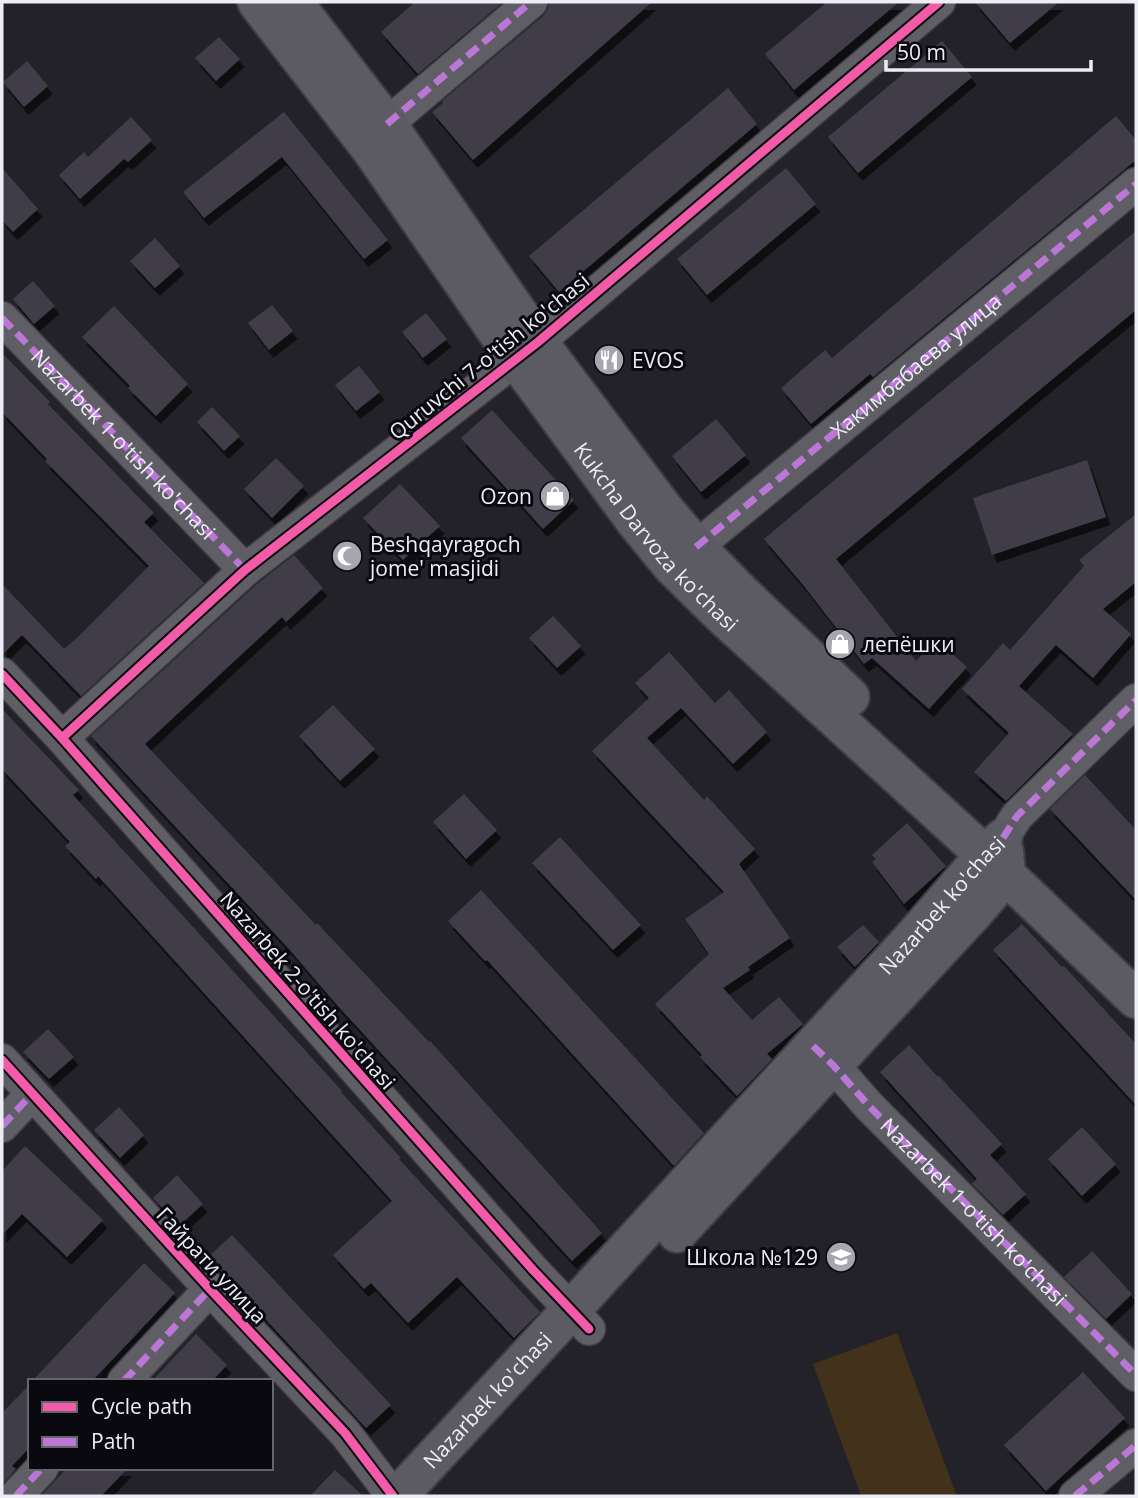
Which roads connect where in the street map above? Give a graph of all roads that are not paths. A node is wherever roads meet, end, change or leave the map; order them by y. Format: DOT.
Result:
graph roads {
  1 [pos="257,2"];
  2 [pos="293,2"];
  3 [pos="531,2"];
  4 [pos="939,2"];
  5 [pos="387,124"];
  6 [pos="1136,184"];
  7 [pos="2,318"];
  8 [pos="527,350"];
  9 [pos="696,547"];
  10 [pos="245,570"];
  11 [pos="2,674"];
  12 [pos="1136,700"];
  13 [pos="62,738"];
  14 [pos="998,856"];
  15 [pos="1136,963"];
  16 [pos="1136,999"];
  17 [pos="823,1055"];
  18 [pos="2,1060"];
  19 [pos="32,1094"];
  20 [pos="2,1126"];
  21 [pos="210,1289"];
  22 [pos="580,1319"];
  23 [pos="1136,1375"];
  24 [pos="126,1379"];
  25 [pos="1136,1445"];
  26 [pos="40,1470"];
  27 [pos="16,1496"];
  28 [pos="396,1496"];
  29 [pos="432,1496"];
  30 [pos="1074,1496"];
  1 -- 8 [label="main road, Kukcha Darvoza ko'chasi"];
  2 -- 5 [label="main road, Kukcha Darvoza ko'chasi"];
  3 -- 5 [label="street"];
  4 -- 8 [label="street, Quruvchi 7-o'tish ko'chasi"];
  5 -- 8 [label="main road, Kukcha Darvoza ko'chasi"];
  6 -- 9 [label="street, Хакимбабаева улица"];
  7 -- 10 [label="street, Nazarbek 1-o'tish ko'chasi"];
  8 -- 9 [label="main road, Kukcha Darvoza ko'chasi"];
  8 -- 10 [label="street, Quruvchi 7-o'tish ko'chasi"];
  8 -- 14 [label="main road, Kukcha Darvoza ko'chasi"];
  9 -- 14 [label="main road, Kukcha Darvoza ko'chasi"];
  10 -- 13 [label="street, Quruvchi 7-o'tish ko'chasi"];
  11 -- 13 [label="street, Nazarbek 2-o'tish ko'chasi"];
  12 -- 14 [label="street"];
  13 -- 22 [label="street, Nazarbek 2-o'tish ko'chasi"];
  14 -- 15 [label="main road, Kukcha Darvoza ko'chasi"];
  14 -- 16 [label="main road, Kukcha Darvoza ko'chasi"];
  14 -- 17 [label="main road, Nazarbek ko'chasi"];
  17 -- 22 [label="main road, Nazarbek ko'chasi"];
  17 -- 23 [label="street, Nazarbek 1-o'tish ko'chasi"];
  18 -- 19 [label="street, Гайрати улица"];
  19 -- 20 [label="street"];
  19 -- 21 [label="street, Гайрати улица"];
  21 -- 24 [label="street"];
  21 -- 28 [label="street, Гайрати улица"];
  22 -- 28 [label="main road, Nazarbek ko'chasi"];
  22 -- 29 [label="main road, Nazarbek ko'chasi"];
  25 -- 30 [label="street"];
  26 -- 27 [label="street"];
}
